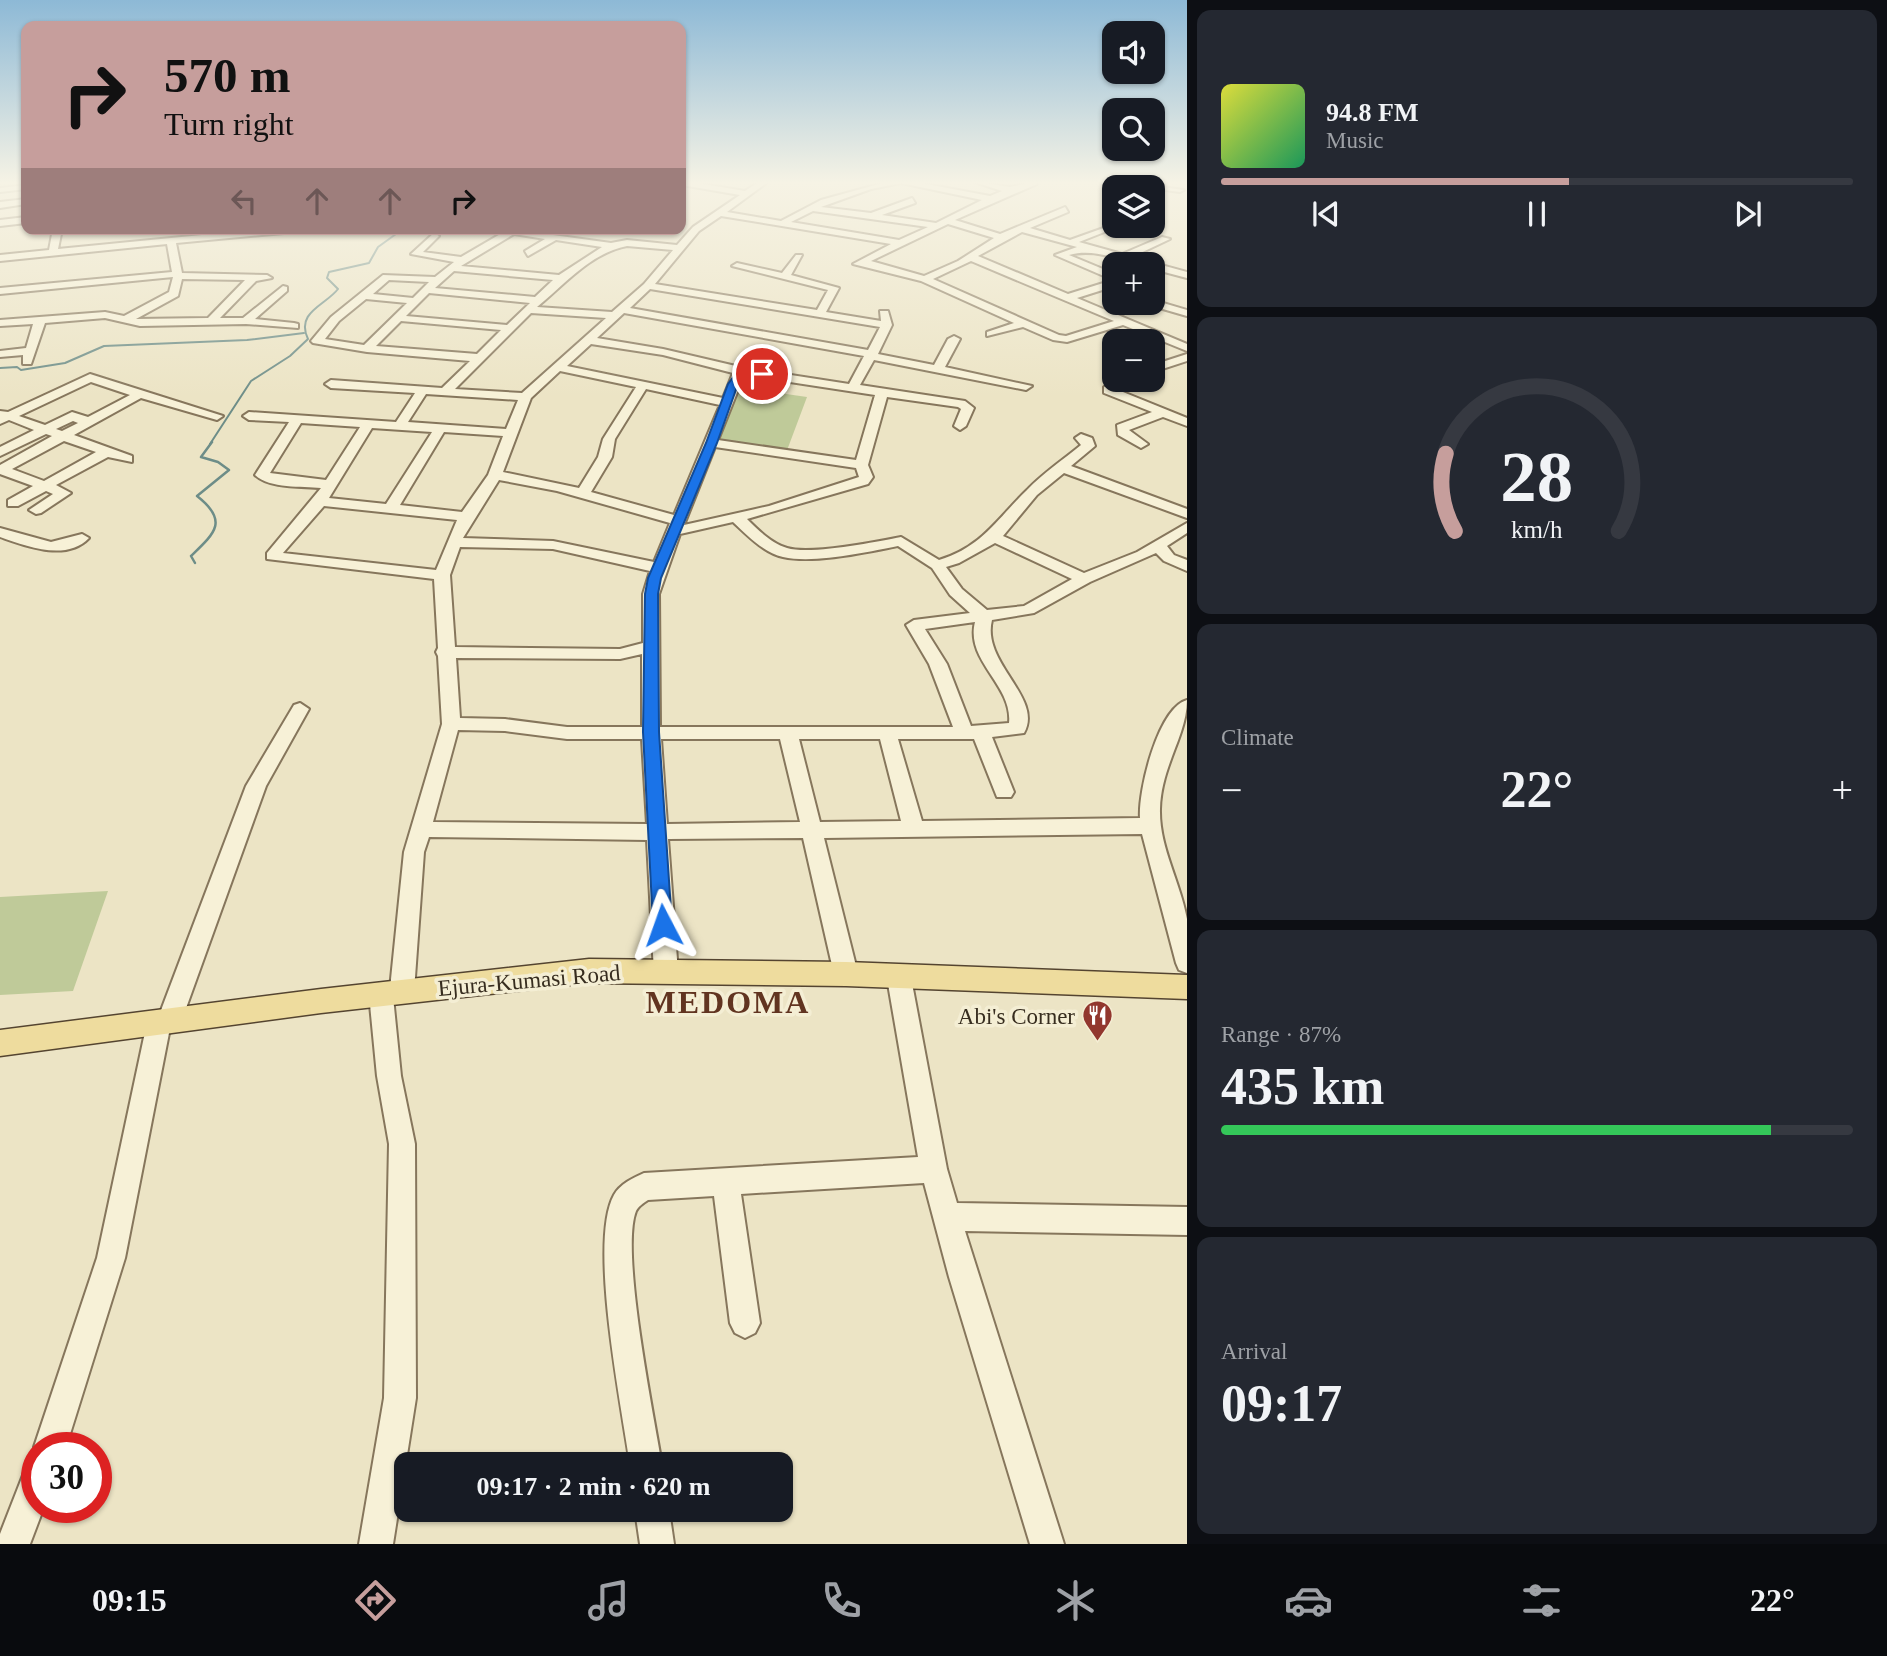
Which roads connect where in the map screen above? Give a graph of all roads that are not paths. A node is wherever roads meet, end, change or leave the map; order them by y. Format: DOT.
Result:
graph roads {
  1 [pos="27,253"];
  2 [pos="175,253"];
  3 [pos="417,253"];
  4 [pos="472,253"];
  5 [pos="600,253"];
  6 [pos="674,253"];
  7 [pos="880,253"];
  8 [pos="977,253"];
  9 [pos="1067,253"];
  10 [pos="799,257"];
  11 [pos="971,257"];
  12 [pos="0,258"];
  13 [pos="463,260"];
  14 [pos="221,262"];
  15 [pos="452,268"];
  16 [pos="1165,270"];
  17 [pos="1184,272"];
  18 [pos="1102,273"];
  19 [pos="178,275"];
  20 [pos="785,276"];
  21 [pos="225,278"];
  22 [pos="253,278"];
  23 [pos="267,278"];
  24 [pos="561,278"];
  25 [pos="925,279"];
  26 [pos="438,281"];
  27 [pos="648,286"];
  28 [pos="1102,288"];
  29 [pos="283,289"];
  30 [pos="427,290"];
  31 [pos="0,291"];
  32 [pos="367,296"];
  33 [pos="712,296"];
  34 [pos="1069,297"];
  35 [pos="416,301"];
  36 [pos="540,301"];
  37 [pos="1165,307"];
  38 [pos="531,310"];
  39 [pos="1102,311"];
  40 [pos="884,312"];
  41 [pos="620,313"];
  42 [pos="1187,313"];
  43 [pos="820,314"];
  44 [pos="1112,315"];
  45 [pos="398,318"];
  46 [pos="127,319"];
  47 [pos="40,320"];
  48 [pos="246,321"];
  49 [pos="1125,321"];
  50 [pos="211,322"];
  51 [pos="0,323"];
  52 [pos="1024,323"];
  53 [pos="887,325"];
  54 [pos="294,326"];
  55 [pos="510,328"];
  56 [pos="991,334"];
  57 [pos="954,339"];
  58 [pos="589,340"];
  59 [pos="1187,348"];
  60 [pos="366,349"];
  61 [pos="0,354"];
  62 [pos="872,355"];
  63 [pos="1187,357"];
  64 [pos="478,358"];
  65 [pos="1165,365"];
  66 [pos="557,367"];
  67 [pos="937,368"];
  68 [pos="740,371"];
  69 [pos="331,383"];
  70 [pos="643,385"];
  71 [pos="1026,386"];
  72 [pos="853,387"];
  73 [pos="423,390"];
  74 [pos="446,391"];
  75 [pos="882,392"];
  76 [pos="1113,392"];
  77 [pos="140,394"];
  78 [pos="525,397"];
  79 [pos="725,402"];
  80 [pos="1161,413"];
  81 [pos="217,416"];
  82 [pos="248,416"];
  83 [pos="3,417"];
  84 [pos="297,419"];
  85 [pos="1187,422"];
  86 [pos="91,423"];
  87 [pos="369,423"];
  88 [pos="400,425"];
  89 [pos="960,426"];
  90 [pos="440,427"];
  91 [pos="45,429"];
  92 [pos="513,433"];
  93 [pos="63,437"];
  94 [pos="1081,438"];
  95 [pos="712,443"];
  96 [pos="1141,444"];
  97 [pos="0,452"];
  98 [pos="107,452"];
  99 [pos="127,459"];
  100 [pos="860,465"];
  101 [pos="1063,468"];
  102 [pos="0,469"];
  103 [pos="495,475"];
  104 [pos="46,485"];
  105 [pos="330,485"];
  106 [pos="582,494"];
  107 [pos="320,501"];
  108 [pos="13,503"];
  109 [pos="1166,507"];
  110 [pos="391,508"];
  111 [pos="37,510"];
  112 [pos="1187,514"];
  113 [pos="466,517"];
  114 [pos="736,517"];
  115 [pos="677,526"];
  116 [pos="1187,527"];
  117 [pos="0,532"];
  118 [pos="994,537"];
  119 [pos="82,538"];
  120 [pos="454,541"];
  121 [pos="1157,544"];
  122 [pos="1142,555"];
  123 [pos="1169,558"];
  124 [pos="937,565"];
  125 [pos="1187,566"];
  126 [pos="659,568"];
  127 [pos="442,575"];
  128 [pos="1084,579"];
  129 [pos="985,617"];
  130 [pos="650,647"];
  131 [pos="444,652"];
  132 [pos="620,654"];
  133 [pos="651,668"];
  134 [pos="1187,706"];
  135 [pos="300,709"];
  136 [pos="451,724"];
  137 [pos="651,732"];
  138 [pos="788,732"];
  139 [pos="887,732"];
  140 [pos="973,732"];
  141 [pos="1004,792"];
  142 [pos="1151,826"];
  143 [pos="813,828"];
  144 [pos="421,829"];
  145 [pos="914,830"];
  146 [pos="656,831"];
  147 [pos="1187,963"];
  148 [pos="666,972"];
  149 [pos="846,974"];
  150 [pos="899,978"];
  151 [pos="1187,986"];
  152 [pos="392,992"];
  153 [pos="164,1023"];
  154 [pos="0,1043"];
  155 [pos="934,1169"];
  156 [pos="726,1182"];
  157 [pos="947,1217"];
  158 [pos="1187,1221"];
  159 [pos="745,1323"];
  160 [pos="55,1432"];
  161 [pos="644,1452"];
  162 [pos="654,1522"];
  163 [pos="21,1523"];
  164 [pos="13,1544"];
  165 [pos="376,1544"];
  166 [pos="657,1544"];
  167 [pos="1047,1544"];
  1 -- 12 [label="street"];
  2 -- 19 [label="street"];
  3 -- 13 [label="street"];
  4 -- 13 [label="street"];
  5 -- 24 [label="street"];
  6 -- 27 [label="street"];
  7 -- 25 [label="street"];
  8 -- 11 [label="street"];
  9 -- 18 [label="street"];
  10 -- 20 [label="street"];
  11 -- 25 [label="street"];
  11 -- 34 [label="street"];
  13 -- 15 [label="street"];
  14 -- 21 [label="street"];
  15 -- 24 [label="street"];
  15 -- 26 [label="street"];
  16 -- 17 [label="street"];
  19 -- 21 [label="street"];
  19 -- 31 [label="street"];
  19 -- 46 [label="street"];
  20 -- 33 [label="street"];
  20 -- 43 [label="street"];
  21 -- 22 [label="street"];
  22 -- 23 [label="street"];
  22 -- 50 [label="street"];
  24 -- 36 [label="street"];
  25 -- 52 [label="street"];
  26 -- 30 [label="street"];
  26 -- 32 [label="street"];
  27 -- 33 [label="street"];
  27 -- 41 [label="street"];
  28 -- 34 [label="street"];
  29 -- 48 [label="street"];
  30 -- 35 [label="street"];
  30 -- 36 [label="street"];
  32 -- 35 [label="street"];
  32 -- 60 [label="street"];
  33 -- 43 [label="street"];
  34 -- 39 [label="street"];
  35 -- 45 [label="street"];
  36 -- 38 [label="street"];
  37 -- 42 [label="street"];
  38 -- 41 [label="street"];
  38 -- 55 [label="street"];
  40 -- 53 [label="street"];
  41 -- 58 [label="street"];
  41 -- 62 [label="street"];
  43 -- 53 [label="street"];
  44 -- 49 [label="street"];
  45 -- 55 [label="street"];
  45 -- 60 [label="street"];
  46 -- 47 [label="street"];
  46 -- 50 [label="street"];
  47 -- 51 [label="street"];
  47 -- 61 [label="street"];
  48 -- 50 [label="street"];
  48 -- 54 [label="street"];
  49 -- 52 [label="street"];
  49 -- 59 [label="street"];
  52 -- 56 [label="street"];
  53 -- 62 [label="street"];
  55 -- 64 [label="street"];
  57 -- 67 [label="street"];
  58 -- 66 [label="street"];
  58 -- 68 [label="street"];
  60 -- 64 [label="street"];
  62 -- 67 [label="street"];
  62 -- 72 [label="street"];
  63 -- 65 [label="street"];
  64 -- 74 [label="street"];
  66 -- 70 [label="street"];
  66 -- 78 [label="street"];
  67 -- 71 [label="street"];
  68 -- 72 [label="street"];
  68 -- 79 [label="street"];
  69 -- 73 [label="street"];
  70 -- 79 [label="street"];
  70 -- 106 [label="street"];
  72 -- 75 [label="street"];
  73 -- 74 [label="street"];
  73 -- 88 [label="street"];
  74 -- 78 [label="street"];
  75 -- 89 [label="street"];
  75 -- 100 [label="street"];
  76 -- 80 [label="street"];
  77 -- 81 [label="street"];
  77 -- 83 [label="street"];
  77 -- 86 [label="street"];
  78 -- 92 [label="street"];
  79 -- 95 [label="street"];
  80 -- 85 [label="street"];
  80 -- 96 [label="street"];
  82 -- 84 [label="street"];
  83 -- 91 [label="street"];
  84 -- 87 [label="street"];
  84 -- 105 [label="street"];
  86 -- 91 [label="street"];
  86 -- 93 [label="street"];
  87 -- 88 [label="street"];
  87 -- 105 [label="street"];
  88 -- 90 [label="street"];
  90 -- 92 [label="street"];
  90 -- 110 [label="street"];
  91 -- 93 [label="street"];
  91 -- 97 [label="street"];
  92 -- 103 [label="street"];
  93 -- 98 [label="street"];
  93 -- 102 [label="street"];
  94 -- 101 [label="street"];
  95 -- 100 [label="street"];
  95 -- 115 [label="street"];
  98 -- 99 [label="street"];
  98 -- 104 [label="street"];
  100 -- 114 [label="street"];
  101 -- 109 [label="street"];
  101 -- 118 [label="street"];
  102 -- 104 [label="street"];
  103 -- 106 [label="street"];
  103 -- 113 [label="street"];
  104 -- 108 [label="street"];
  104 -- 111 [label="street"];
  105 -- 107 [label="street"];
  106 -- 115 [label="street"];
  107 -- 110 [label="street"];
  107 -- 127 [label="street"];
  109 -- 112 [label="street"];
  109 -- 116 [label="street"];
  110 -- 113 [label="street"];
  113 -- 120 [label="street"];
  114 -- 115 [label="street"];
  114 -- 124 [label="street"];
  115 -- 126 [label="street"];
  116 -- 121 [label="street"];
  117 -- 119 [label="street"];
  118 -- 124 [label="street"];
  118 -- 128 [label="street"];
  120 -- 126 [label="street"];
  120 -- 127 [label="street"];
  121 -- 122 [label="street"];
  121 -- 123 [label="street"];
  122 -- 123 [label="street"];
  122 -- 128 [label="street"];
  123 -- 125 [label="street"];
  124 -- 129 [label="street"];
  126 -- 130 [label="street"];
  127 -- 131 [label="street"];
  128 -- 129 [label="street"];
  129 -- 140 [label="street"];
  129 -- 140 [label="street"];
  130 -- 132 [label="street"];
  130 -- 133 [label="street"];
  131 -- 132 [label="street"];
  131 -- 136 [label="street"];
  132 -- 133 [label="street"];
  133 -- 137 [label="street"];
  134 -- 142 [label="street"];
  135 -- 153 [label="street"];
  136 -- 137 [label="street"];
  136 -- 144 [label="street"];
  137 -- 138 [label="street"];
  137 -- 146 [label="street"];
  138 -- 139 [label="street"];
  138 -- 143 [label="street"];
  139 -- 140 [label="street"];
  139 -- 145 [label="street"];
  140 -- 141 [label="street"];
  142 -- 145 [label="street"];
  142 -- 147 [label="street"];
  143 -- 145 [label="street"];
  143 -- 146 [label="street"];
  143 -- 149 [label="street"];
  144 -- 146 [label="street"];
  144 -- 152 [label="street"];
  146 -- 148 [label="street"];
  148 -- 149 [label="main road, Ejura-Kumasi Road"];
  148 -- 152 [label="main road, Ejura-Kumasi Road"];
  149 -- 150 [label="main road, Ejura-Kumasi Road"];
  150 -- 151 [label="main road, Ejura-Kumasi Road"];
  150 -- 155 [label="street"];
  152 -- 153 [label="main road, Ejura-Kumasi Road"];
  152 -- 165 [label="street"];
  153 -- 154 [label="main road, Ejura-Kumasi Road"];
  153 -- 160 [label="street"];
  155 -- 156 [label="street"];
  155 -- 157 [label="street"];
  156 -- 159 [label="street"];
  156 -- 161 [label="street"];
  157 -- 158 [label="street"];
  157 -- 167 [label="street"];
  162 -- 166 [label="street"];
  163 -- 164 [label="street"];
}
